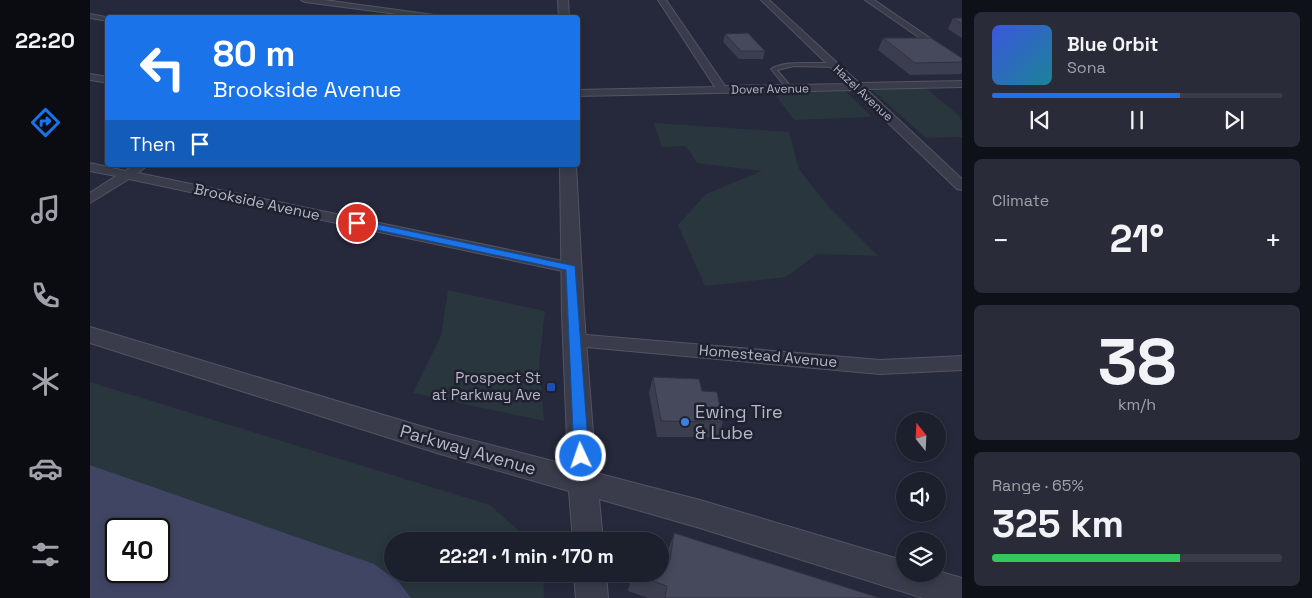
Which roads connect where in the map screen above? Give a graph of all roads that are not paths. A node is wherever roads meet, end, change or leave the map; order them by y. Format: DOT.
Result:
graph roads {
  1 [pos="305,0"];
  2 [pos="394,0"];
  3 [pos="563,0"];
  4 [pos="662,0"];
  5 [pos="765,0"];
  6 [pos="869,0"];
  7 [pos="380,9"];
  8 [pos="371,15"];
  9 [pos="428,15"];
  10 [pos="564,15"];
  11 [pos="90,16"];
  12 [pos="105,18"];
  13 [pos="962,64"];
  14 [pos="834,65"];
  15 [pos="90,77"];
  16 [pos="105,80"];
  17 [pos="962,84"];
  18 [pos="857,87"];
  19 [pos="789,88"];
  20 [pos="722,90"];
  21 [pos="580,93"];
  22 [pos="90,167"];
  23 [pos="139,167"];
  24 [pos="568,167"];
  25 [pos="127,175"];
  26 [pos="962,186"];
  27 [pos="90,199"];
  28 [pos="572,268"];
  29 [pos="90,336"];
  30 [pos="575,340"];
  31 [pos="962,363"];
  32 [pos="583,483"];
  33 [pos="587,532"];
  34 [pos="591,582"];
  35 [pos="962,594"];
  36 [pos="592,598"];
  1 -- 7 [label="street"];
  2 -- 7 [label="street"];
  3 -- 10 [label="street"];
  4 -- 20 [label="street"];
  5 -- 14 [label="street, Hazel Avenue"];
  6 -- 13 [label="street"];
  7 -- 8 [label="street"];
  7 -- 9 [label="street"];
  11 -- 12 [label="street"];
  14 -- 18 [label="street, Hazel Avenue"];
  14 -- 19 [label="lane"];
  15 -- 16 [label="street"];
  17 -- 18 [label="street, Dover Avenue"];
  18 -- 19 [label="street, Dover Avenue"];
  18 -- 26 [label="street, Hazel Avenue"];
  19 -- 20 [label="street, Dover Avenue"];
  20 -- 21 [label="street, Dover Avenue"];
  22 -- 25 [label="street, Brookside Avenue"];
  23 -- 25 [label="street"];
  24 -- 28 [label="street"];
  25 -- 27 [label="street"];
  25 -- 28 [label="street, Brookside Avenue"];
  28 -- 30 [label="street"];
  29 -- 32 [label="street, Parkway Avenue"];
  30 -- 31 [label="street, Homestead Avenue"];
  30 -- 32 [label="street"];
  32 -- 33 [label="street"];
  32 -- 35 [label="street, Parkway Avenue"];
  34 -- 36 [label="street"];
}
